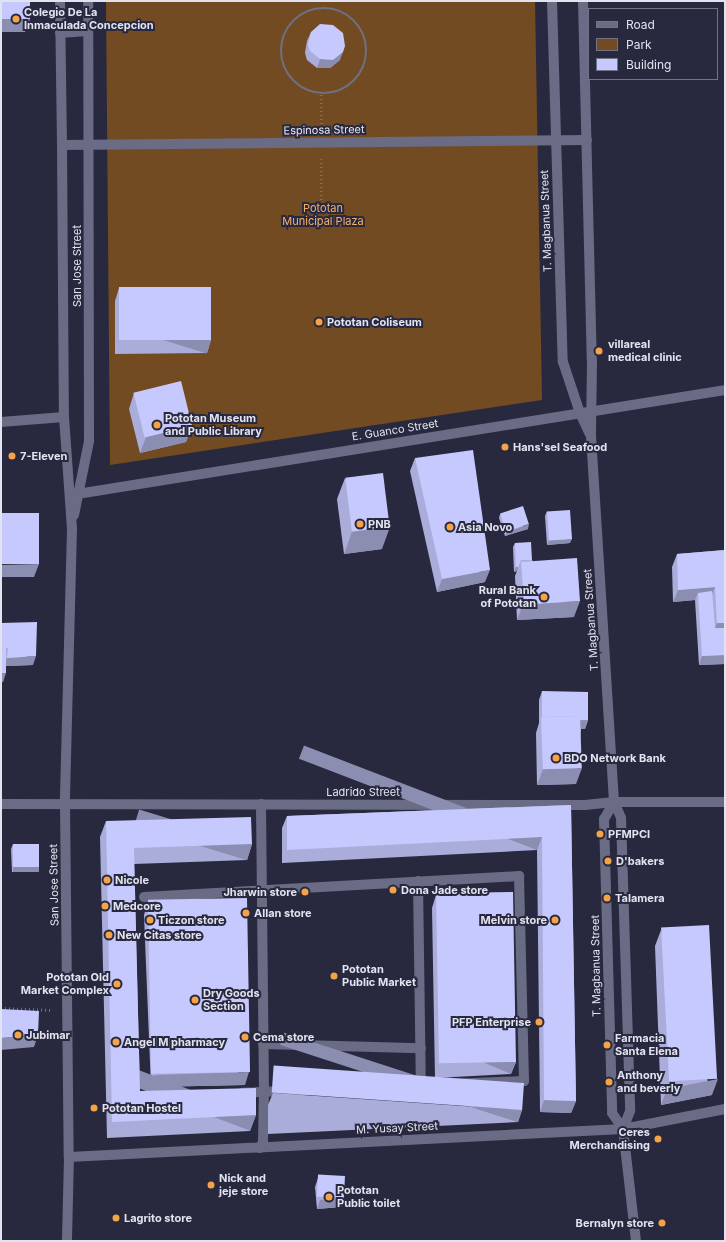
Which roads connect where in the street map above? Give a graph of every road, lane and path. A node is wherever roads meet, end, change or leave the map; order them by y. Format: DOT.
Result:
graph roads {
  1 [pos="60,1"];
  2 [pos="88,1"];
  3 [pos="552,1"];
  4 [pos="583,1"];
  5 [pos="87,31"];
  6 [pos="60,33"];
  7 [pos="321,94"];
  8 [pos="556,140"];
  9 [pos="587,140"];
  10 [pos="321,142"];
  11 [pos="62,145"];
  12 [pos="88,145"];
  13 [pos="321,200"];
  14 [pos="725,390"];
  15 [pos="592,411"];
  16 [pos="580,412"];
  17 [pos="64,416"];
  18 [pos="1,422"];
  19 [pos="591,436"];
  20 [pos="74,494"];
  21 [pos="614,802"];
  22 [pos="725,802"];
  23 [pos="65,803"];
  24 [pos="1,804"];
  25 [pos="261,804"];
  26 [pos="418,881"];
  27 [pos="263,890"];
  28 [pos="144,897"];
  29 [pos="1,1008"];
  30 [pos="68,1010"];
  31 [pos="263,1044"];
  32 [pos="421,1048"];
  33 [pos="421,1086"];
  34 [pos="264,1092"];
  35 [pos="232,1093"];
  36 [pos="725,1109"];
  37 [pos="623,1129"];
  38 [pos="260,1148"];
  39 [pos="69,1157"];
  40 [pos="67,1241"];
  41 [pos="636,1241"];
  1 -- 6 [label="street, San Jose Street"];
  2 -- 5 [label="street, San Jose Street"];
  3 -- 8 [label="street, T. Magbanua Street"];
  4 -- 9 [label="street, T. Magbanua Street"];
  5 -- 6 [label="street"];
  5 -- 12 [label="street, San Jose Street"];
  6 -- 11 [label="street, San Jose Street"];
  7 -- 7 [label="path"];
  7 -- 10 [label="path"];
  8 -- 9 [label="street, Espinosa Street"];
  8 -- 10 [label="street, Espinosa Street"];
  8 -- 16 [label="street, T. Magbanua Street"];
  9 -- 15 [label="street, T. Magbanua Street"];
  10 -- 12 [label="street, Espinosa Street"];
  10 -- 13 [label="path"];
  11 -- 12 [label="street, Espinosa Street"];
  11 -- 17 [label="street, San Jose Street"];
  12 -- 20 [label="street, San Jose Street"];
  14 -- 15 [label="street, E. Guanco Street"];
  15 -- 16 [label="street, E. Guanco Street"];
  15 -- 19 [label="street, T. Magbanua Street"];
  16 -- 19 [label="street, T. Magbanua Street"];
  16 -- 20 [label="street, E. Guanco Street"];
  17 -- 18 [label="street"];
  17 -- 20 [label="street, San Jose Street"];
  19 -- 21 [label="street, T. Magbanua Street"];
  20 -- 23 [label="street, San Jose Street"];
  21 -- 22 [label="street, Ladrido Street"];
  21 -- 25 [label="street, Ladrido Street"];
  21 -- 37 [label="street, T. Magbanua Street"];
  21 -- 37 [label="street, T. Magbanua Street"];
  23 -- 24 [label="street, Ladrido Street"];
  23 -- 25 [label="street, Ladrido Street"];
  23 -- 30 [label="street, San Jose Street"];
  25 -- 27 [label="street"];
  26 -- 27 [label="street"];
  26 -- 32 [label="street"];
  26 -- 33 [label="street"];
  27 -- 28 [label="street"];
  27 -- 31 [label="street"];
  29 -- 30 [label="path"];
  30 -- 39 [label="street, San Jose Street"];
  31 -- 32 [label="street"];
  31 -- 34 [label="street"];
  32 -- 33 [label="street"];
  33 -- 34 [label="street"];
  34 -- 35 [label="street"];
  34 -- 38 [label="street"];
  36 -- 37 [label="street, M. Yusay Street"];
  37 -- 38 [label="street, M. Yusay Street"];
  37 -- 41 [label="street, T. Magbanua Street"];
  38 -- 39 [label="street, M. Yusay Street"];
  39 -- 40 [label="street, San Jose Street"];
}
